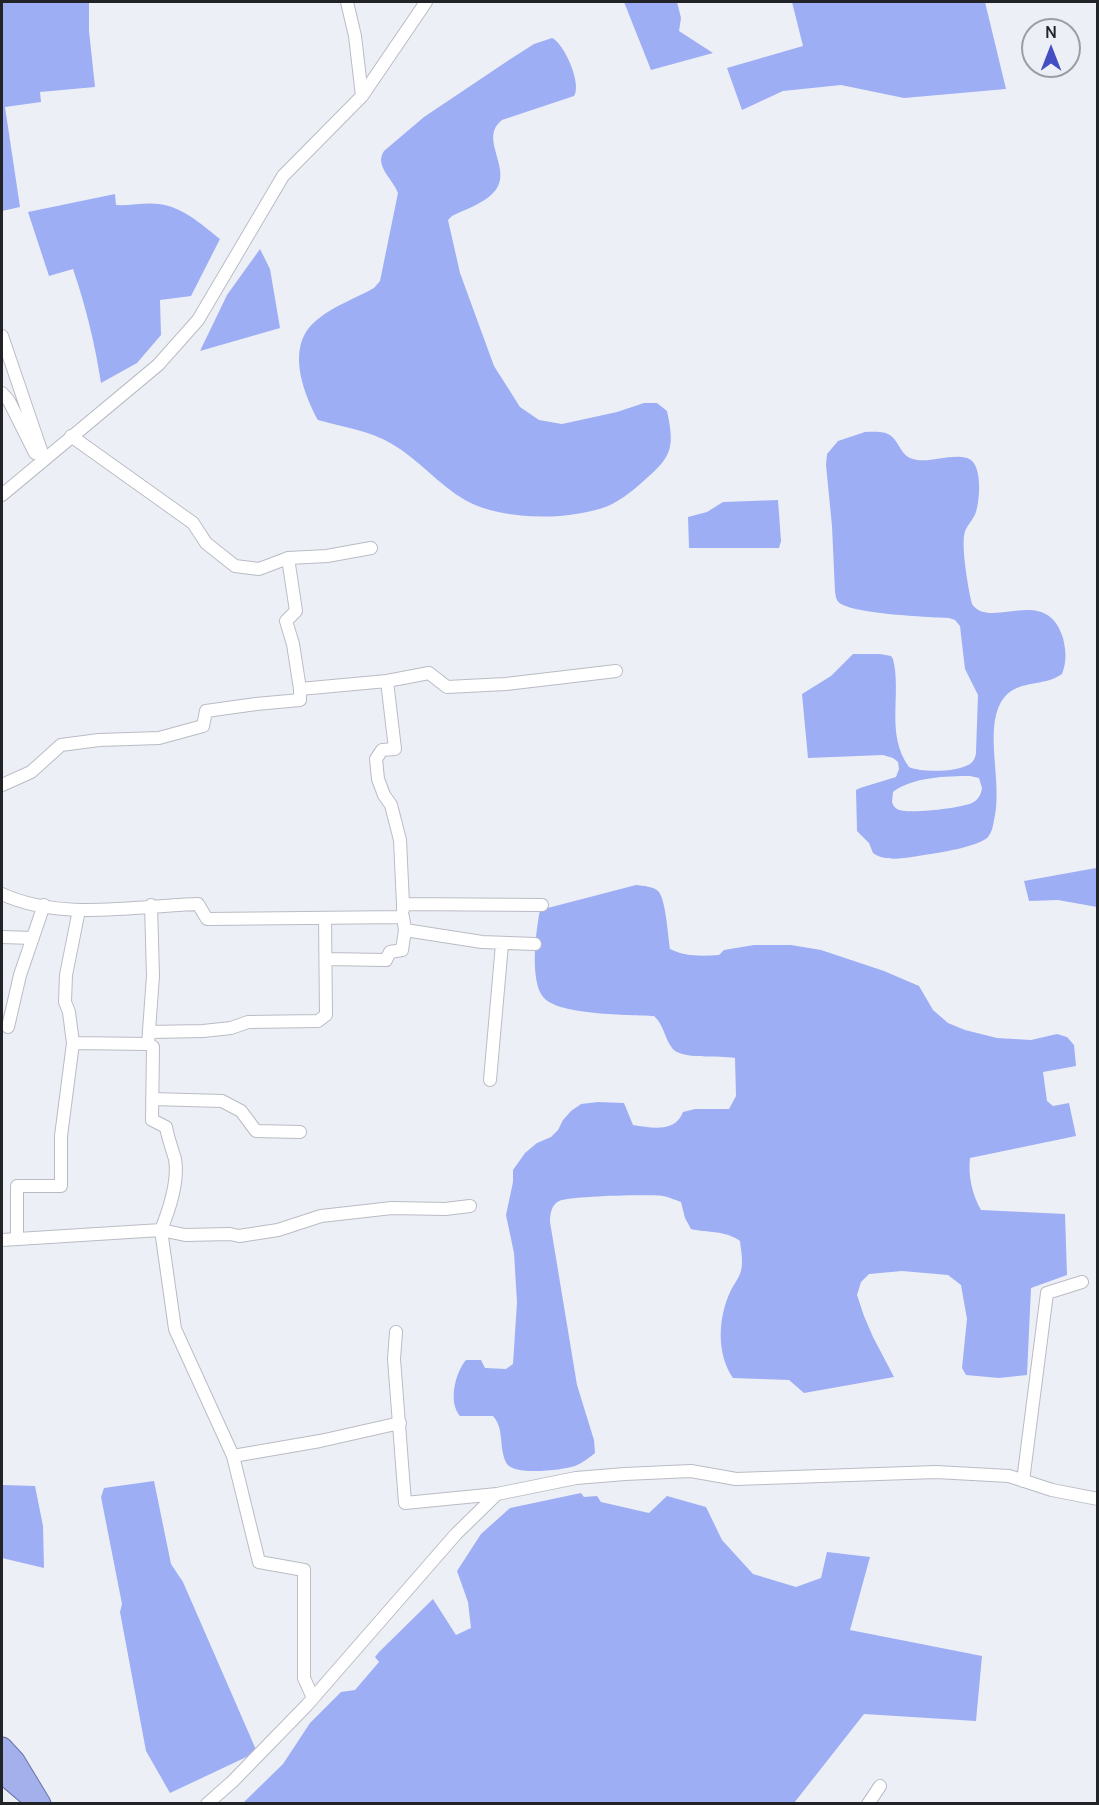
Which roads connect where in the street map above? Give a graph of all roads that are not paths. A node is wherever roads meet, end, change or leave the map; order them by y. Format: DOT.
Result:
graph roads {
  1 [pos="347,2"];
  2 [pos="426,2"];
  3 [pos="362,96"];
  4 [pos="2,336"];
  5 [pos="2,393"];
  6 [pos="71,436"];
  7 [pos="42,460"];
  8 [pos="2,495"];
  9 [pos="371,548"];
  10 [pos="288,558"];
  11 [pos="616,671"];
  12 [pos="387,681"];
  13 [pos="300,689"];
  14 [pos="2,785"];
  15 [pos="2,894"];
  16 [pos="404,904"];
  17 [pos="44,905"];
  18 [pos="151,905"];
  19 [pos="542,905"];
  20 [pos="79,910"];
  21 [pos="403,917"];
  22 [pos="325,918"];
  23 [pos="405,930"];
  24 [pos="2,937"];
  25 [pos="33,938"];
  26 [pos="502,944"];
  27 [pos="535,944"];
  28 [pos="326,959"];
  29 [pos="8,1027"];
  30 [pos="148,1038"];
  31 [pos="73,1043"];
  32 [pos="490,1080"];
  33 [pos="152,1099"];
  34 [pos="300,1132"];
  35 [pos="470,1206"];
  36 [pos="161,1230"];
  37 [pos="17,1239"];
  38 [pos="2,1240"];
  39 [pos="1082,1282"];
  40 [pos="396,1332"];
  41 [pos="400,1423"];
  42 [pos="232,1456"];
  43 [pos="1023,1481"];
  44 [pos="497,1494"];
  45 [pos="1098,1499"];
  46 [pos="313,1698"];
  47 [pos="2,1748"];
  48 [pos="2,1772"];
  49 [pos="880,1786"];
  50 [pos="40,1803"];
  51 [pos="207,1803"];
  52 [pos="868,1803"];
  1 -- 3 [label="street"];
  2 -- 3 [label="street"];
  3 -- 6 [label="street"];
  4 -- 7 [label="street"];
  5 -- 7 [label="street"];
  6 -- 7 [label="street"];
  6 -- 10 [label="street"];
  7 -- 8 [label="street"];
  9 -- 10 [label="street"];
  10 -- 13 [label="street"];
  11 -- 12 [label="street"];
  12 -- 13 [label="street"];
  12 -- 16 [label="street"];
  13 -- 14 [label="street"];
  15 -- 17 [label="street"];
  16 -- 19 [label="street"];
  16 -- 21 [label="street"];
  17 -- 20 [label="street"];
  17 -- 25 [label="street"];
  18 -- 20 [label="street"];
  18 -- 22 [label="street"];
  18 -- 30 [label="street"];
  20 -- 31 [label="street"];
  21 -- 22 [label="street"];
  21 -- 23 [label="street"];
  22 -- 28 [label="street"];
  23 -- 26 [label="street"];
  23 -- 28 [label="street"];
  24 -- 25 [label="street"];
  25 -- 29 [label="street"];
  26 -- 27 [label="street"];
  26 -- 32 [label="street"];
  28 -- 30 [label="street"];
  30 -- 31 [label="street"];
  30 -- 33 [label="street"];
  31 -- 37 [label="street"];
  33 -- 34 [label="street"];
  33 -- 36 [label="street"];
  35 -- 36 [label="street"];
  36 -- 37 [label="street"];
  36 -- 42 [label="street"];
  37 -- 38 [label="street"];
  39 -- 43 [label="street"];
  40 -- 41 [label="street"];
  41 -- 42 [label="street"];
  41 -- 44 [label="street"];
  42 -- 46 [label="street"];
  43 -- 44 [label="street"];
  43 -- 45 [label="street"];
  44 -- 46 [label="street"];
  46 -- 51 [label="street"];
  47 -- 50 [label="highway"];
  48 -- 50 [label="highway"];
  49 -- 52 [label="street"];
}
